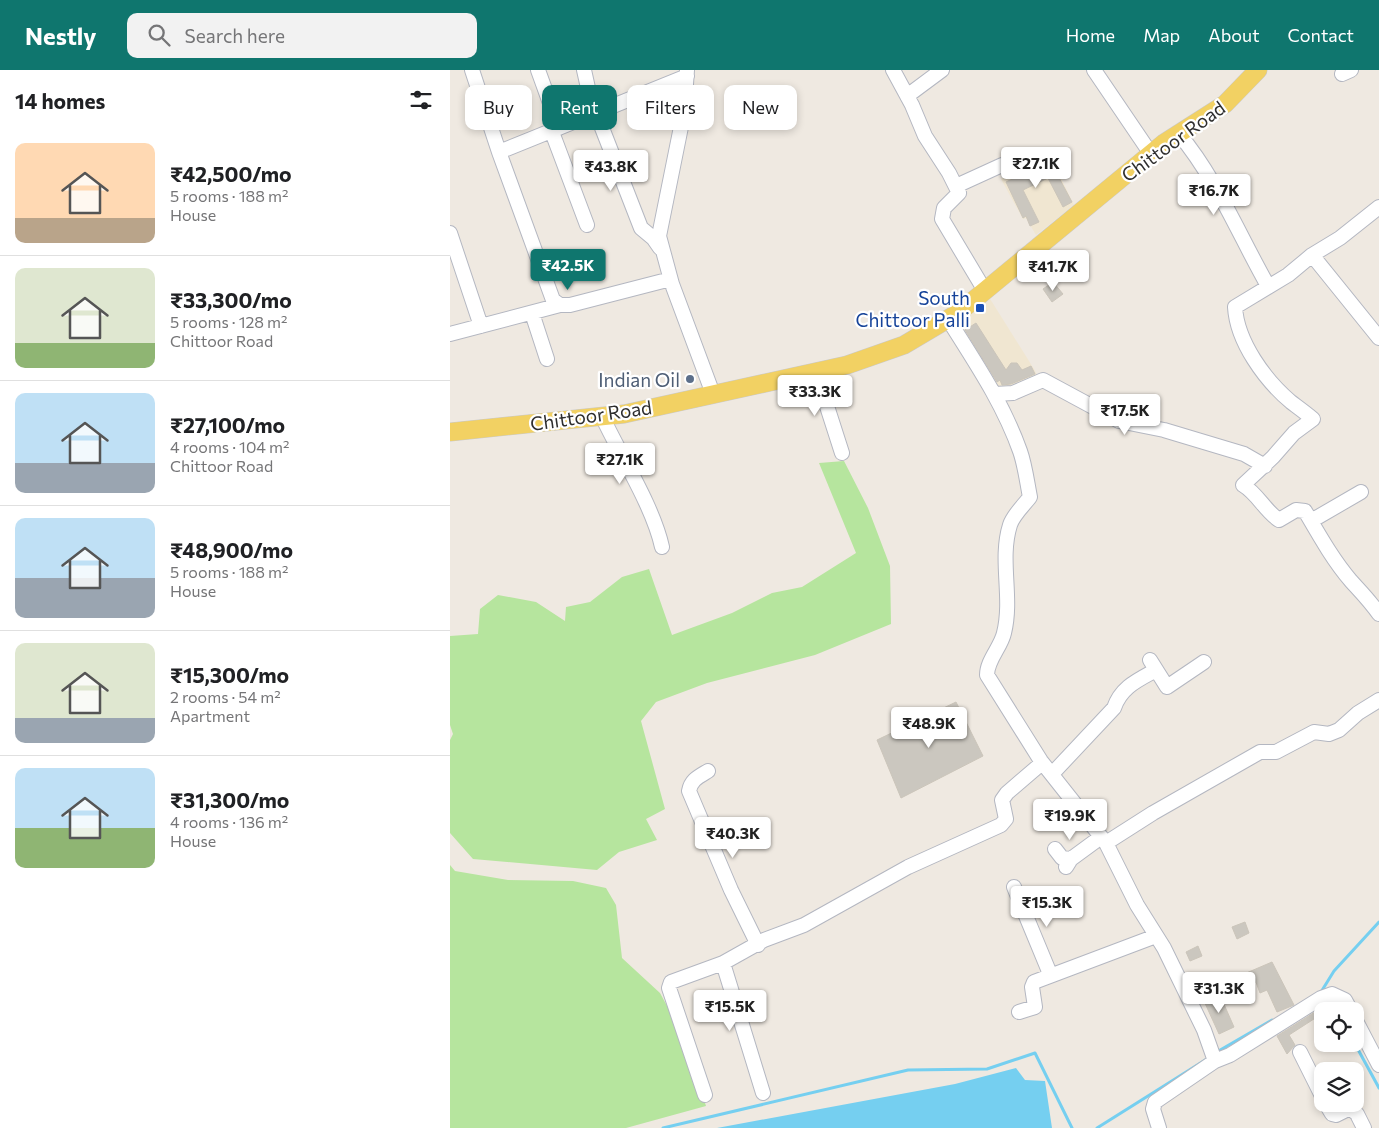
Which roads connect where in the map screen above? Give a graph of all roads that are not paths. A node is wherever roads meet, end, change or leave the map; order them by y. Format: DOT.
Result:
graph roads {
  1 [pos="472,70"];
  2 [pos="538,70"];
  3 [pos="584,70"];
  4 [pos="893,70"];
  5 [pos="942,70"];
  6 [pos="1094,70"];
  7 [pos="1258,70"];
  8 [pos="687,73"];
  9 [pos="542,85"];
  10 [pos="587,85"];
  11 [pos="907,96"];
  12 [pos="617,104"];
  13 [pos="555,130"];
  14 [pos="604,130"];
  15 [pos="1179,134"];
  16 [pos="499,152"];
  17 [pos="1151,154"];
  18 [pos="1002,165"];
  19 [pos="956,186"];
  20 [pos="1379,207"];
  21 [pos="587,225"];
  22 [pos="450,233"];
  23 [pos="662,250"];
  24 [pos="1312,255"];
  25 [pos="672,284"];
  26 [pos="1268,286"];
  27 [pos="985,291"];
  28 [pos="560,305"];
  29 [pos="532,313"];
  30 [pos="948,319"];
  31 [pos="481,326"];
  32 [pos="450,334"];
  33 [pos="1379,338"];
  34 [pos="547,360"];
  35 [pos="816,372"];
  36 [pos="713,394"];
  37 [pos="995,394"];
  38 [pos="602,416"];
  39 [pos="450,432"];
  40 [pos="842,453"];
  41 [pos="1265,466"];
  42 [pos="1361,492"];
  43 [pos="1311,521"];
  44 [pos="662,547"];
  45 [pos="1379,614"];
  46 [pos="1204,662"];
  47 [pos="1379,700"];
  48 [pos="1042,763"];
  49 [pos="708,771"];
  50 [pos="1052,774"];
  51 [pos="1104,840"];
  52 [pos="1055,849"];
  53 [pos="1014,888"];
  54 [pos="1156,936"];
  55 [pos="758,945"];
  56 [pos="723,963"];
  57 [pos="1049,976"];
  58 [pos="1314,1002"];
  59 [pos="1315,1002"];
  60 [pos="1346,1002"];
  61 [pos="1019,1012"];
  62 [pos="1364,1036"];
  63 [pos="1300,1052"];
  64 [pos="1215,1062"];
  65 [pos="1379,1064"];
  66 [pos="1314,1080"];
  67 [pos="763,1093"];
  68 [pos="705,1095"];
  69 [pos="1331,1112"];
  70 [pos="1342,1112"];
  71 [pos="1355,1112"];
  72 [pos="1159,1128"];
  73 [pos="1364,1128"];
  1 -- 16 [label="street"];
  2 -- 9 [label="street"];
  3 -- 10 [label="street"];
  4 -- 11 [label="street"];
  5 -- 11 [label="street"];
  6 -- 17 [label="street"];
  7 -- 15 [label="main road, Chittoor Road"];
  8 -- 12 [label="street"];
  8 -- 23 [label="street"];
  11 -- 19 [label="street"];
  13 -- 16 [label="street"];
  13 -- 21 [label="street"];
  14 -- 23 [label="street"];
  15 -- 17 [label="main road, Chittoor Road"];
  15 -- 26 [label="street"];
  16 -- 28 [label="street"];
  17 -- 27 [label="main road, Chittoor Road"];
  18 -- 19 [label="street"];
  19 -- 27 [label="street"];
  20 -- 24 [label="street"];
  22 -- 31 [label="street"];
  23 -- 25 [label="street"];
  24 -- 26 [label="street"];
  24 -- 33 [label="street"];
  25 -- 28 [label="street"];
  25 -- 36 [label="street"];
  26 -- 41 [label="street"];
  27 -- 30 [label="main road, Chittoor Road"];
  28 -- 29 [label="street"];
  29 -- 31 [label="street"];
  29 -- 34 [label="street"];
  30 -- 35 [label="main road, Chittoor Road"];
  30 -- 37 [label="street"];
  31 -- 32 [label="street"];
  35 -- 36 [label="main road, Chittoor Road"];
  35 -- 40 [label="street"];
  36 -- 38 [label="main road, Chittoor Road"];
  37 -- 41 [label="street"];
  37 -- 48 [label="street"];
  38 -- 39 [label="main road, Chittoor Road"];
  38 -- 44 [label="street"];
  41 -- 43 [label="street"];
  42 -- 43 [label="street"];
  43 -- 45 [label="street"];
  46 -- 50 [label="street"];
  47 -- 51 [label="street"];
  48 -- 50 [label="street"];
  48 -- 55 [label="street"];
  49 -- 55 [label="street"];
  50 -- 51 [label="street"];
  51 -- 52 [label="street"];
  51 -- 54 [label="street"];
  53 -- 57 [label="street"];
  54 -- 57 [label="street"];
  54 -- 64 [label="street"];
  55 -- 56 [label="street"];
  56 -- 67 [label="street"];
  56 -- 68 [label="street"];
  57 -- 61 [label="street"];
  58 -- 64 [label="street"];
  59 -- 60 [label="street"];
  62 -- 65 [label="street"];
  63 -- 66 [label="street"];
  64 -- 72 [label="street"];
  69 -- 70 [label="street"];
  71 -- 73 [label="street"];
}
